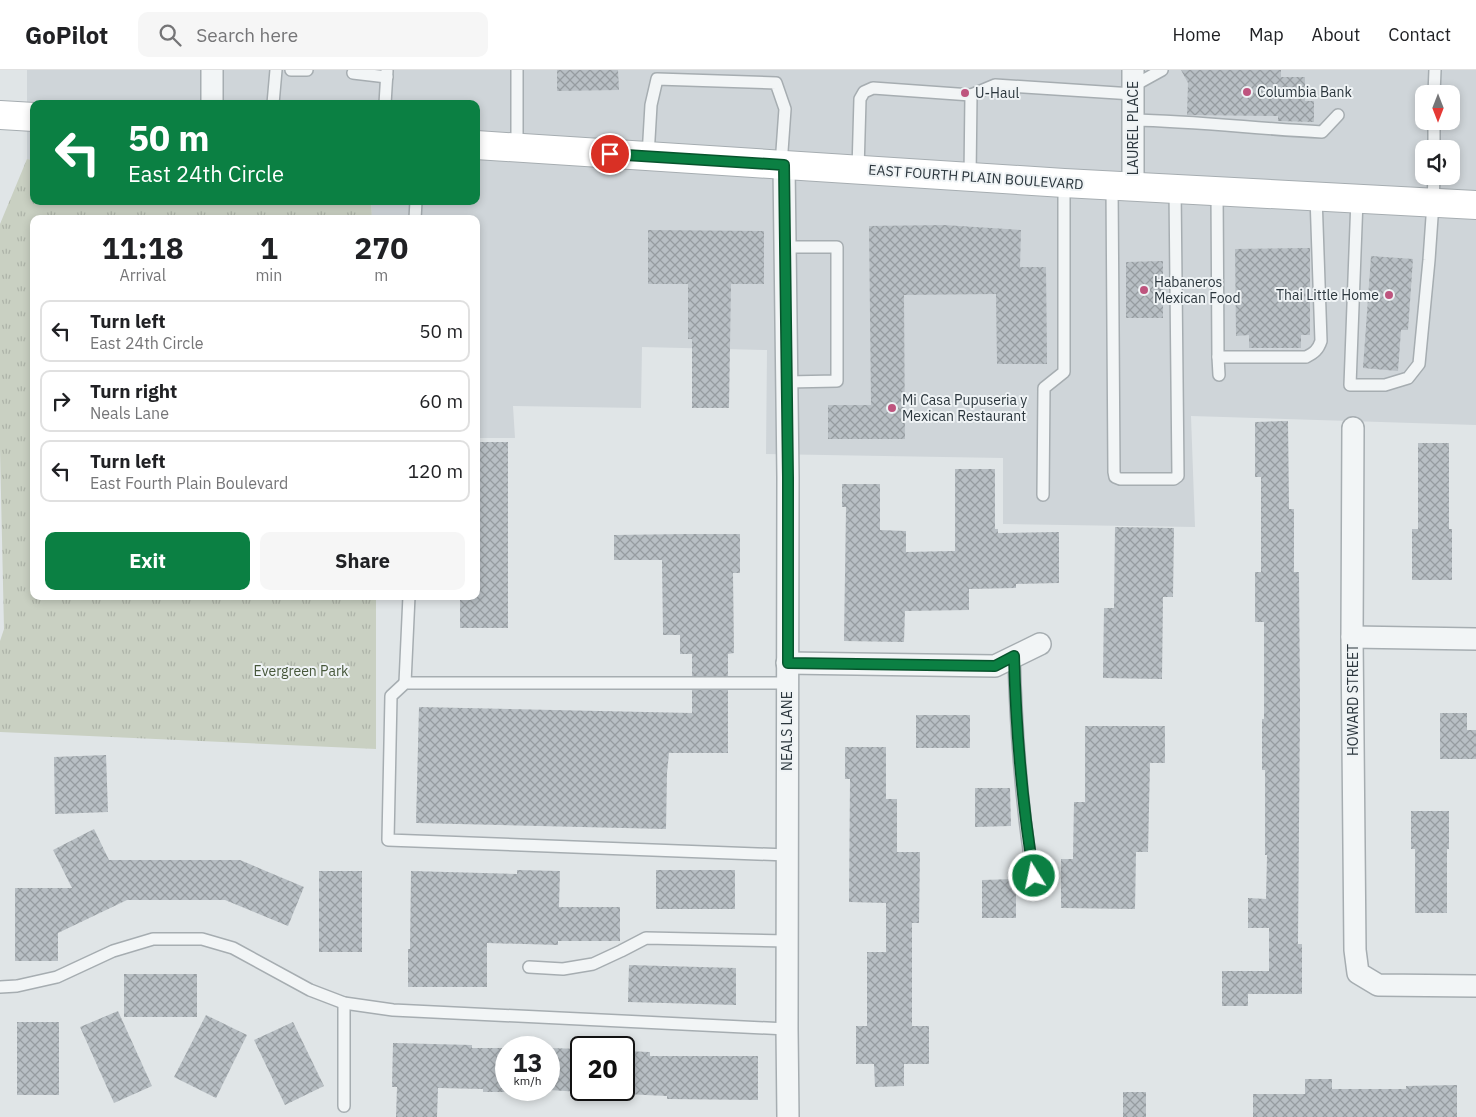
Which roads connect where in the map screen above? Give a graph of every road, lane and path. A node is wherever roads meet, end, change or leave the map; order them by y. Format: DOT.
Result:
graph roads {
  1 [pos="212,70"];
  2 [pos="276,70"];
  3 [pos="291,70"];
  4 [pos="307,70"];
  5 [pos="517,70"];
  6 [pos="1162,70"];
  7 [pos="1435,70"];
  8 [pos="353,73"];
  9 [pos="387,74"];
  10 [pos="1133,83"];
  11 [pos="1434,85"];
  12 [pos="971,95"];
  13 [pos="212,100"];
  14 [pos="273,100"];
  15 [pos="385,100"];
  16 [pos="0,115"];
  17 [pos="1338,115"];
  18 [pos="30,117"];
  19 [pos="1133,120"];
  20 [pos="480,145"];
  21 [pos="517,148"];
  22 [pos="648,156"];
  23 [pos="783,165"];
  24 [pos="858,170"];
  25 [pos="970,177"];
  26 [pos="1064,183"];
  27 [pos="1434,185"];
  28 [pos="1122,186"];
  29 [pos="1175,188"];
  30 [pos="1217,191"];
  31 [pos="1316,196"];
  32 [pos="1357,199"];
  33 [pos="1433,203"];
  34 [pos="1476,205"];
  35 [pos="785,247"];
  36 [pos="1218,357"];
  37 [pos="1219,375"];
  38 [pos="786,382"];
  39 [pos="1353,428"];
  40 [pos="1043,495"];
  41 [pos="409,600"];
  42 [pos="1352,637"];
  43 [pos="1476,639"];
  44 [pos="1040,644"];
  45 [pos="1014,656"];
  46 [pos="788,673"];
  47 [pos="406,682"];
  48 [pos="788,855"];
  49 [pos="1034,876"];
  50 [pos="787,941"];
  51 [pos="529,967"];
  52 [pos="1476,986"];
  53 [pos="0,987"];
  54 [pos="344,1003"];
  55 [pos="787,1029"];
  56 [pos="344,1106"];
  57 [pos="788,1117"];
  1 -- 13 [label="street"];
  2 -- 14 [label="lane"];
  3 -- 4 [label="lane"];
  5 -- 21 [label="lane"];
  6 -- 10 [label="lane"];
  7 -- 11 [label="lane"];
  8 -- 9 [label="lane"];
  9 -- 15 [label="lane"];
  10 -- 12 [label="lane"];
  10 -- 19 [label="street, LAUREL PLACE"];
  12 -- 24 [label="lane"];
  12 -- 25 [label="lane"];
  16 -- 18 [label="main road"];
  17 -- 19 [label="lane"];
  19 -- 28 [label="street, LAUREL PLACE"];
  20 -- 21 [label="main road, EAST FOURTH PLAIN BOULEVARD"];
  21 -- 22 [label="main road, EAST FOURTH PLAIN BOULEVARD"];
  22 -- 23 [label="main road, EAST FOURTH PLAIN BOULEVARD"];
  22 -- 23 [label="lane"];
  23 -- 24 [label="main road, EAST FOURTH PLAIN BOULEVARD"];
  23 -- 35 [label="street, NEALS LANE"];
  24 -- 25 [label="main road, EAST FOURTH PLAIN BOULEVARD"];
  25 -- 26 [label="main road, EAST FOURTH PLAIN BOULEVARD"];
  26 -- 28 [label="main road, EAST FOURTH PLAIN BOULEVARD"];
  26 -- 40 [label="lane"];
  27 -- 33 [label="lane"];
  28 -- 29 [label="main road, EAST FOURTH PLAIN BOULEVARD"];
  28 -- 29 [label="lane"];
  29 -- 30 [label="main road, EAST FOURTH PLAIN BOULEVARD"];
  30 -- 31 [label="main road, EAST FOURTH PLAIN BOULEVARD"];
  30 -- 36 [label="lane"];
  31 -- 32 [label="main road, EAST FOURTH PLAIN BOULEVARD"];
  31 -- 36 [label="lane"];
  32 -- 33 [label="main road, EAST FOURTH PLAIN BOULEVARD"];
  32 -- 33 [label="lane"];
  33 -- 34 [label="main road, EAST FOURTH PLAIN BOULEVARD"];
  35 -- 38 [label="street, NEALS LANE"];
  35 -- 38 [label="lane"];
  36 -- 37 [label="lane"];
  38 -- 46 [label="street, NEALS LANE"];
  39 -- 42 [label="street, HOWARD STREET"];
  41 -- 47 [label="lane"];
  42 -- 43 [label="street"];
  42 -- 52 [label="street, HOWARD STREET"];
  44 -- 45 [label="street"];
  45 -- 46 [label="street"];
  45 -- 49 [label="lane"];
  46 -- 47 [label="lane"];
  46 -- 48 [label="street, NEALS LANE"];
  47 -- 48 [label="lane"];
  48 -- 50 [label="street, NEALS LANE"];
  50 -- 51 [label="lane"];
  50 -- 55 [label="street, NEALS LANE"];
  53 -- 54 [label="lane"];
  54 -- 55 [label="lane"];
  54 -- 56 [label="lane"];
  55 -- 57 [label="street, NEALS LANE"];
}
